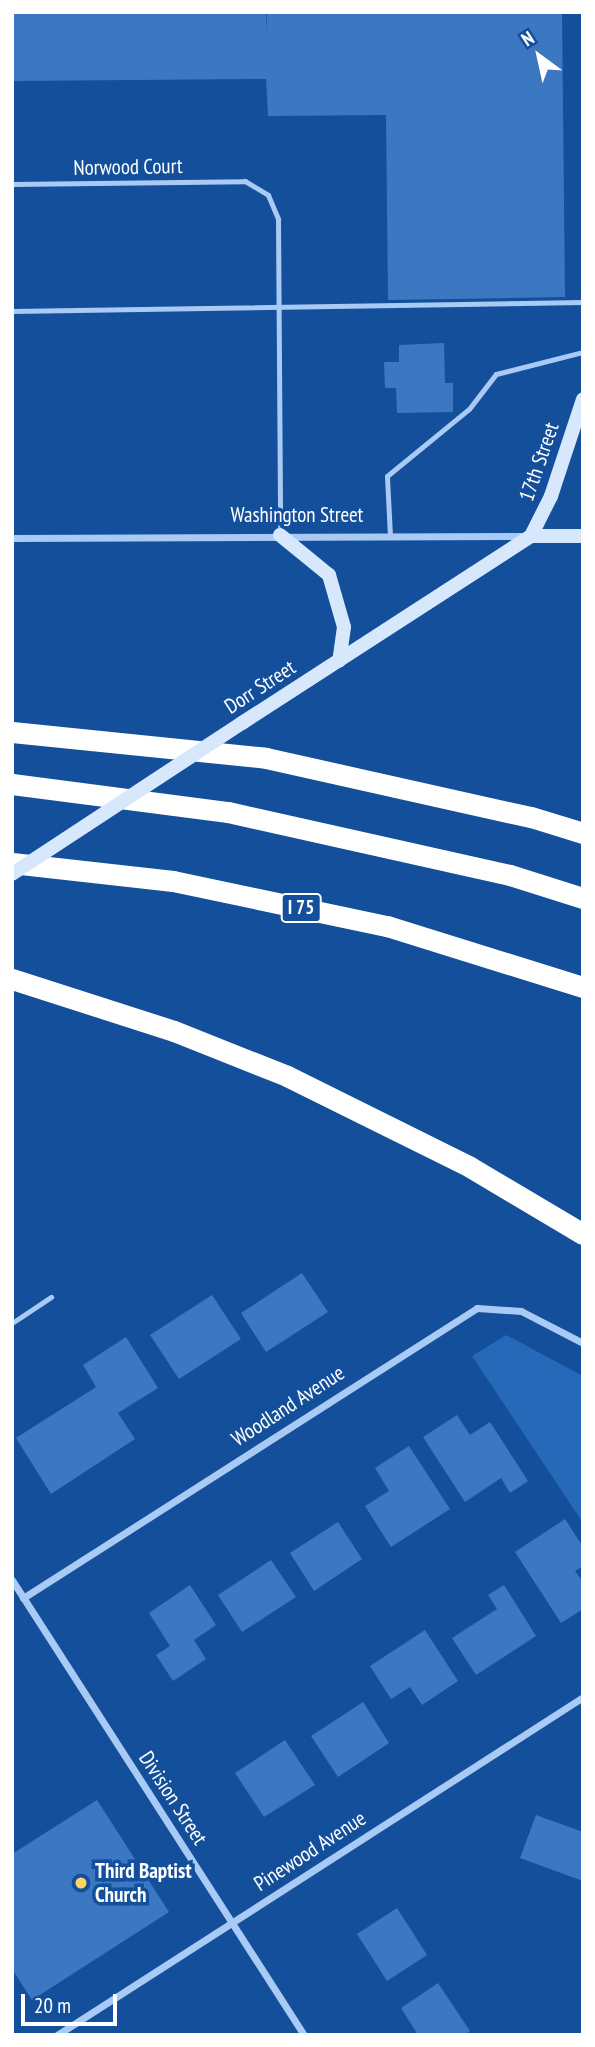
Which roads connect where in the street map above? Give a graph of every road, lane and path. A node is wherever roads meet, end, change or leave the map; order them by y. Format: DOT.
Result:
graph roads {
  1 [pos="12,184"];
  2 [pos="583,302"];
  3 [pos="278,308"];
  4 [pos="12,312"];
  5 [pos="583,352"];
  6 [pos="583,399"];
  7 [pos="280,535"];
  8 [pos="390,536"];
  9 [pos="531,536"];
  10 [pos="583,536"];
  11 [pos="12,538"];
  12 [pos="339,661"];
  13 [pos="12,732"];
  14 [pos="12,784"];
  15 [pos="583,833"];
  16 [pos="12,863"];
  17 [pos="12,874"];
  18 [pos="583,898"];
  19 [pos="12,979"];
  20 [pos="583,987"];
  21 [pos="583,1234"];
  22 [pos="51,1297"];
  23 [pos="12,1323"];
  24 [pos="583,1343"];
  25 [pos="12,1580"];
  26 [pos="23,1598"];
  27 [pos="583,1697"];
  28 [pos="231,1922"];
  29 [pos="57,2035"];
  30 [pos="304,2035"];
  1 -- 3 [label="lane, Norwood Court"];
  2 -- 3 [label="lane"];
  3 -- 4 [label="lane"];
  3 -- 7 [label="lane"];
  5 -- 8 [label="lane"];
  6 -- 9 [label="main road, 17th Street"];
  7 -- 8 [label="street, Washington Street"];
  7 -- 11 [label="street, Washington Street"];
  7 -- 12 [label="main road"];
  8 -- 9 [label="street, Washington Street"];
  9 -- 10 [label="main road, Washington Street"];
  9 -- 12 [label="main road, Dorr Street"];
  12 -- 17 [label="main road, Dorr Street, bridge"];
  13 -- 15 [label="highway"];
  14 -- 18 [label="highway"];
  16 -- 20 [label="highway, I 75"];
  19 -- 21 [label="highway"];
  22 -- 23 [label="lane"];
  24 -- 26 [label="street, Woodland Avenue"];
  25 -- 26 [label="street, Division Street"];
  26 -- 28 [label="street, Division Street"];
  27 -- 28 [label="street, Pinewood Avenue"];
  28 -- 29 [label="street, Pinewood Avenue"];
  28 -- 30 [label="street, Division Street"];
}
